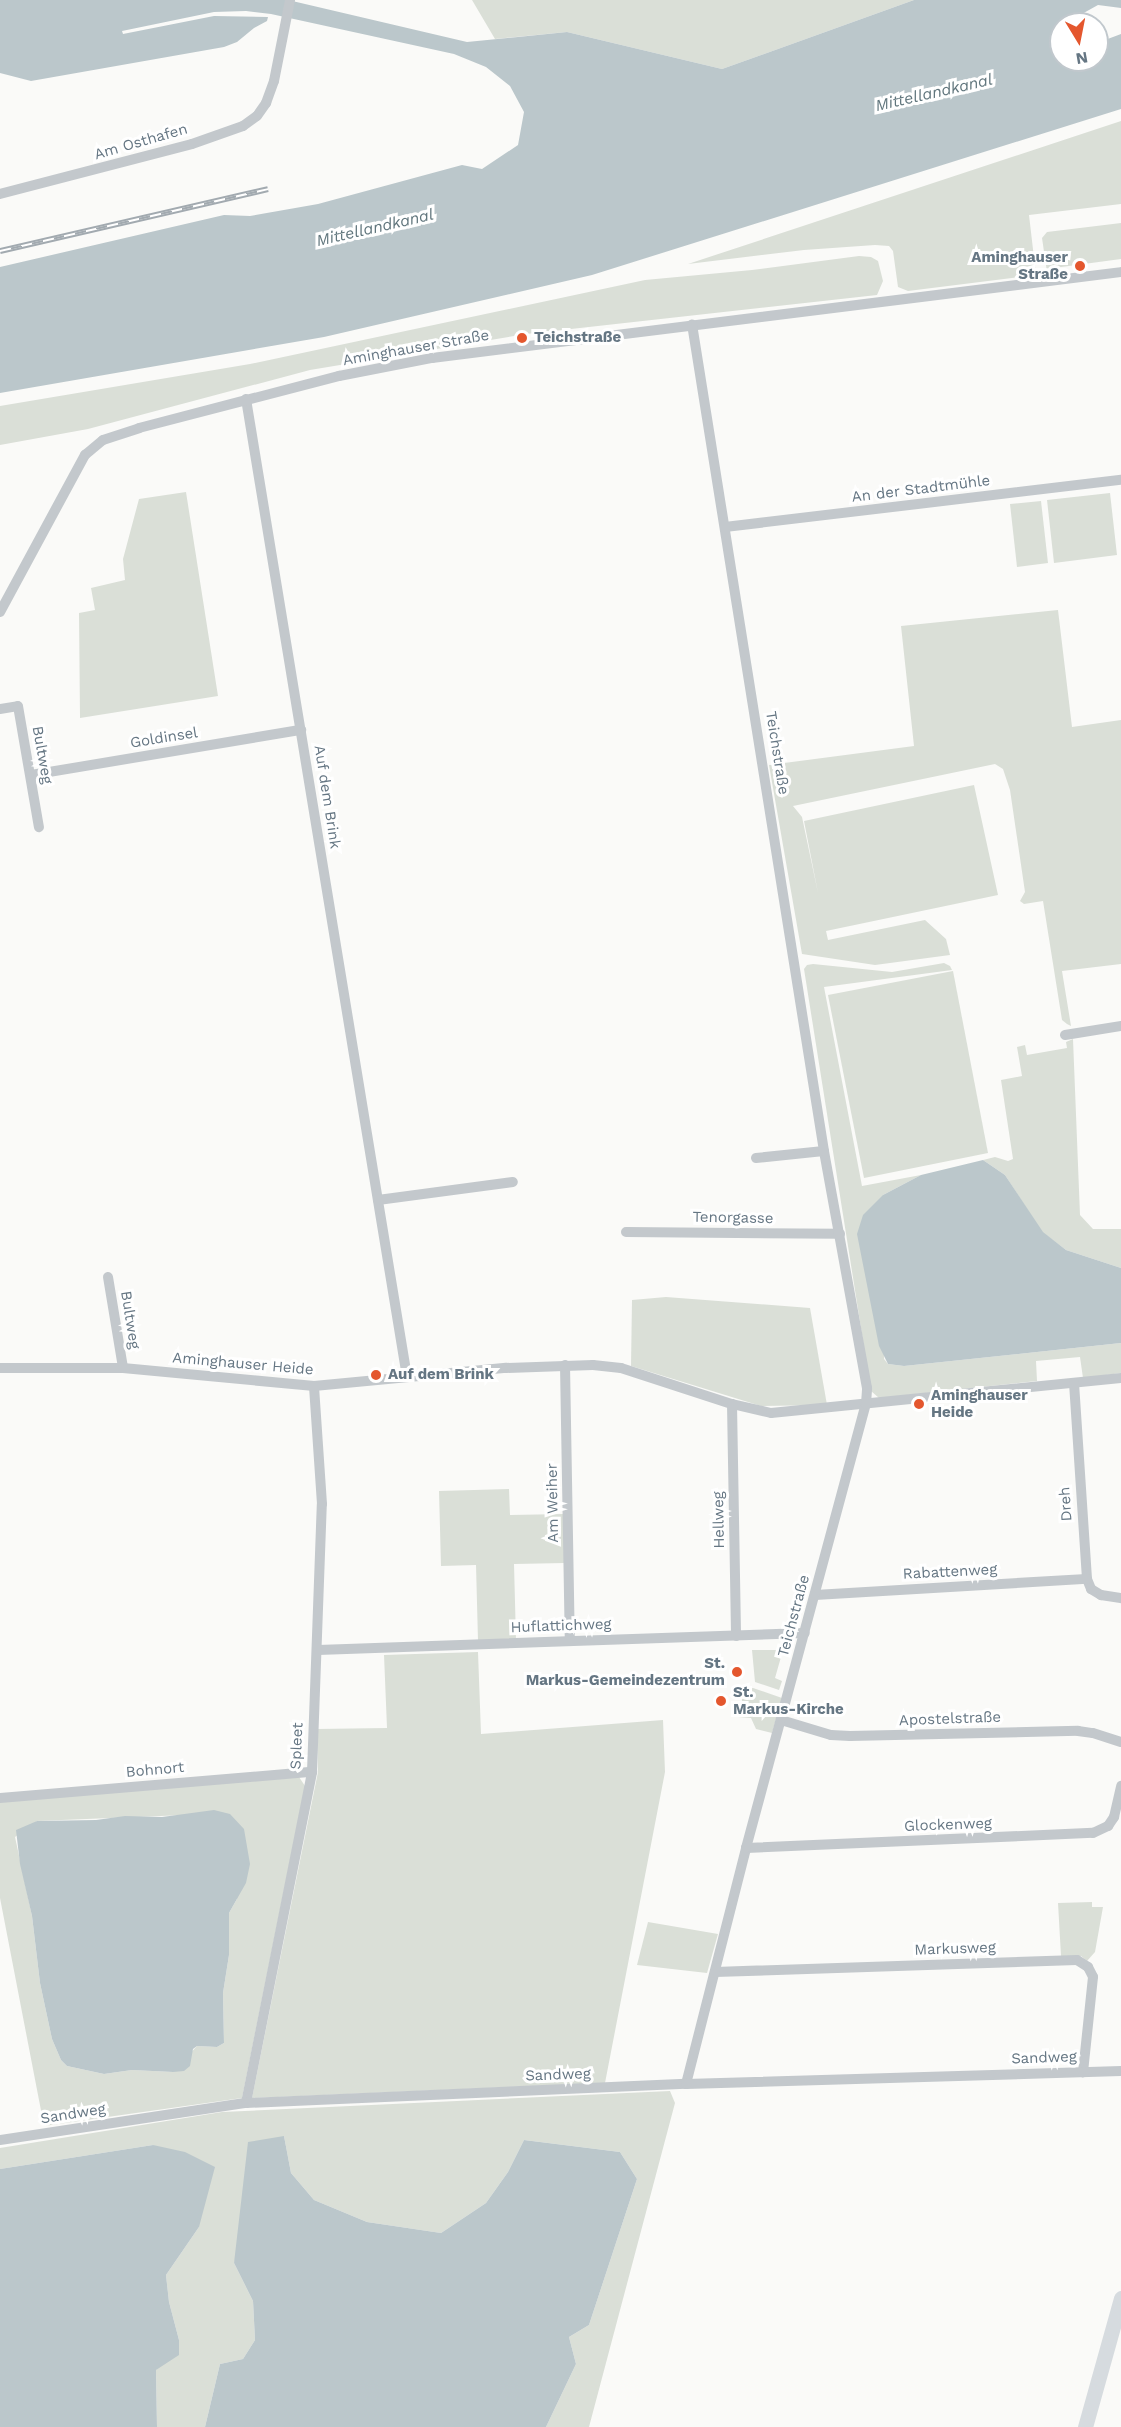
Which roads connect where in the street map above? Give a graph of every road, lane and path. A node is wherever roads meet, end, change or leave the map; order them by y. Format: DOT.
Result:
graph roads {
  1 [pos="290,0"];
  2 [pos="0,194"];
  3 [pos="1121,272"];
  4 [pos="692,324"];
  5 [pos="246,399"];
  6 [pos="1121,480"];
  7 [pos="725,527"];
  8 [pos="0,612"];
  9 [pos="0,709"];
  10 [pos="301,730"];
  11 [pos="31,775"];
  12 [pos="39,827"];
  13 [pos="1121,1026"];
  14 [pos="1065,1035"];
  15 [pos="824,1151"];
  16 [pos="756,1158"];
  17 [pos="513,1182"];
  18 [pos="378,1200"];
  19 [pos="626,1232"];
  20 [pos="840,1234"];
  21 [pos="108,1277"];
  22 [pos="565,1365"];
  23 [pos="0,1368"];
  24 [pos="123,1368"];
  25 [pos="407,1377"];
  26 [pos="1121,1377"];
  27 [pos="1074,1383"];
  28 [pos="314,1386"];
  29 [pos="732,1404"];
  30 [pos="866,1404"];
  31 [pos="1087,1579"];
  32 [pos="815,1595"];
  33 [pos="1121,1598"];
  34 [pos="805,1633"];
  35 [pos="736,1636"];
  36 [pos="570,1641"];
  37 [pos="318,1650"];
  38 [pos="781,1720"];
  39 [pos="1121,1742"];
  40 [pos="312,1772"];
  41 [pos="1121,1786"];
  42 [pos="0,1798"];
  43 [pos="746,1848"];
  44 [pos="715,1972"];
  45 [pos="1121,2071"];
  46 [pos="1083,2072"];
  47 [pos="686,2084"];
  48 [pos="246,2103"];
  49 [pos="0,2140"];
  50 [pos="1121,2298"];
  51 [pos="1085,2427"];
  1 -- 2 [label="street, Am Osthafen"];
  3 -- 4 [label="street, Aminghauser Straße"];
  4 -- 5 [label="street, Aminghauser Straße"];
  4 -- 7 [label="street, Teichstraße"];
  5 -- 8 [label="street, Aminghauser Straße"];
  5 -- 10 [label="street, Auf dem Brink"];
  6 -- 7 [label="street, An der Stadtmühle"];
  7 -- 15 [label="street, Teichstraße"];
  9 -- 11 [label="street, Bultweg"];
  10 -- 11 [label="street, Goldinsel"];
  10 -- 18 [label="street, Auf dem Brink"];
  11 -- 12 [label="street, Bultweg"];
  13 -- 14 [label="street"];
  15 -- 16 [label="street"];
  15 -- 20 [label="street, Teichstraße"];
  17 -- 18 [label="street"];
  18 -- 25 [label="street, Auf dem Brink"];
  19 -- 20 [label="street, Tenorgasse"];
  20 -- 30 [label="street, Teichstraße"];
  21 -- 24 [label="street, Bultweg"];
  22 -- 25 [label="street, Aminghauser Heide"];
  22 -- 29 [label="street, Aminghauser Heide"];
  22 -- 36 [label="street, Am Weiher"];
  23 -- 24 [label="street, Aminghauser Heide"];
  24 -- 28 [label="street, Aminghauser Heide"];
  25 -- 28 [label="street, Aminghauser Heide"];
  26 -- 27 [label="street, Aminghauser Heide"];
  27 -- 30 [label="street, Aminghauser Heide"];
  27 -- 31 [label="street, Dreh"];
  28 -- 37 [label="street, Spleet"];
  29 -- 30 [label="street, Aminghauser Heide"];
  29 -- 35 [label="street, Hellweg"];
  30 -- 32 [label="street, Teichstraße"];
  31 -- 32 [label="street, Rabattenweg"];
  31 -- 33 [label="street"];
  32 -- 34 [label="street, Teichstraße"];
  34 -- 35 [label="street, Huflattichweg"];
  34 -- 38 [label="street, Teichstraße"];
  35 -- 36 [label="street, Huflattichweg"];
  36 -- 37 [label="street, Huflattichweg"];
  37 -- 40 [label="street, Spleet"];
  38 -- 39 [label="street, Apostelstraße"];
  38 -- 43 [label="street, Teichstraße"];
  40 -- 42 [label="street, Bohnort"];
  40 -- 48 [label="street, Spleet"];
  41 -- 43 [label="street, Glockenweg"];
  43 -- 44 [label="street, Teichstraße"];
  44 -- 46 [label="street, Markusweg"];
  44 -- 47 [label="street, Teichstraße"];
  45 -- 46 [label="street, Sandweg"];
  46 -- 47 [label="street, Sandweg"];
  47 -- 48 [label="street, Sandweg"];
  48 -- 49 [label="street, Sandweg"];
  50 -- 51 [label="street"];
}
